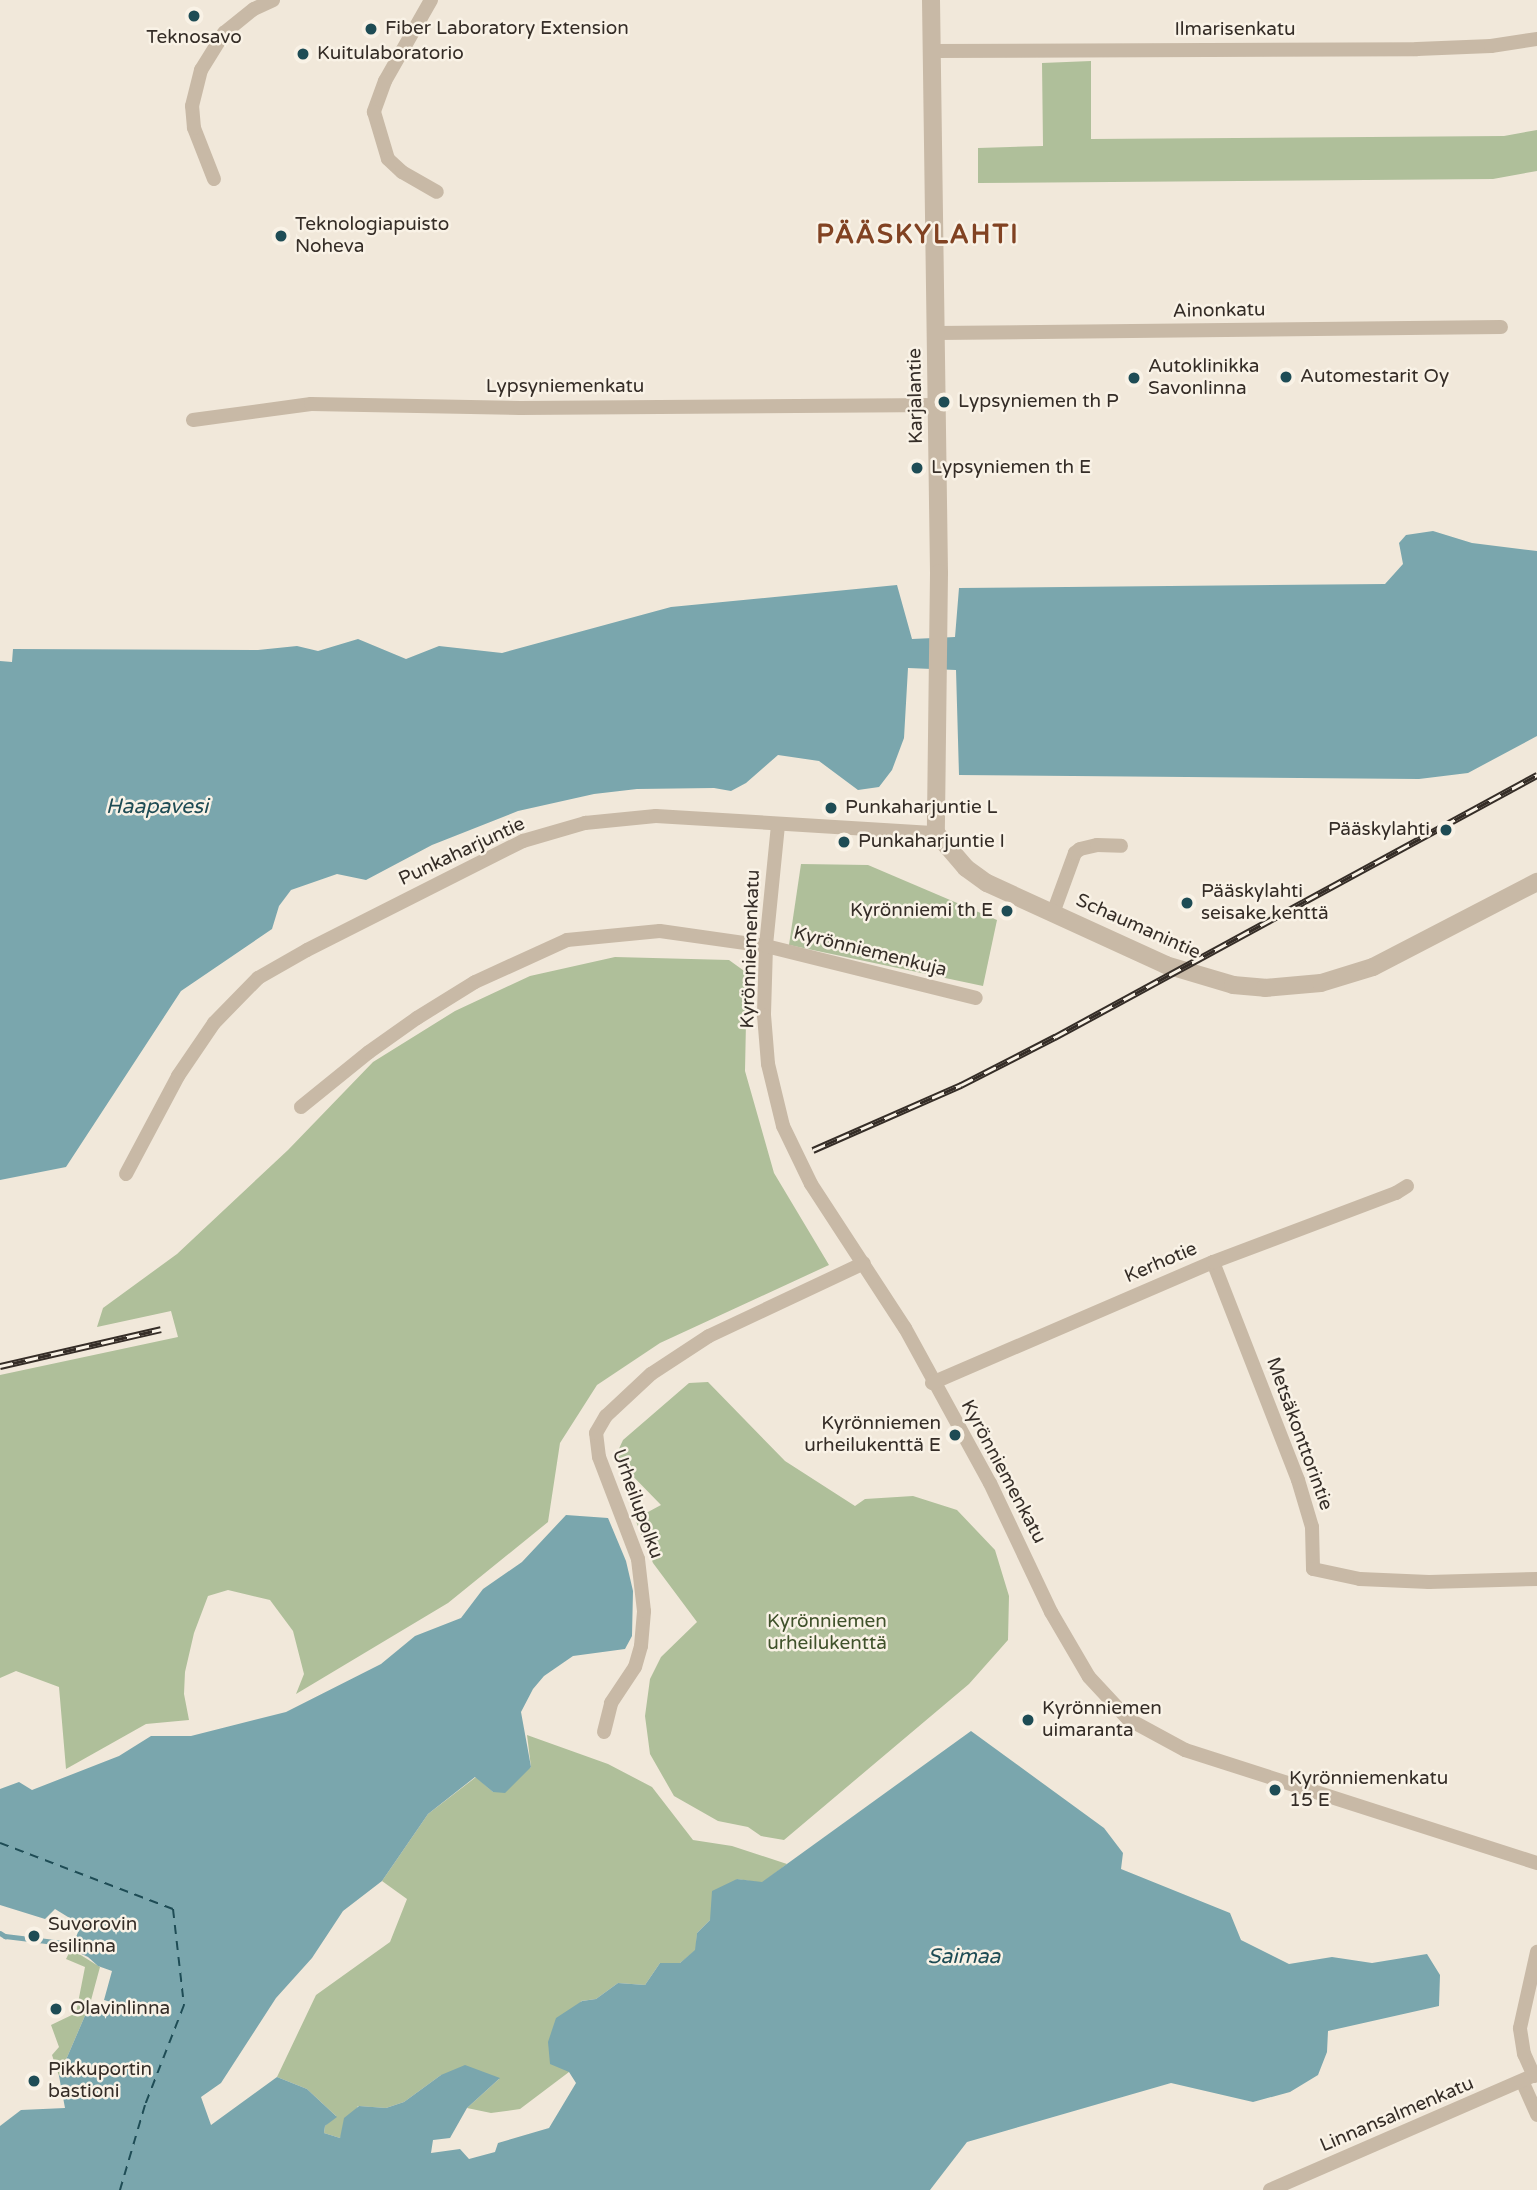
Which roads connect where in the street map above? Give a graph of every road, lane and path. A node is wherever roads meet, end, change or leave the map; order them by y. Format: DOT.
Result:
graph roads {
  1 [pos="273,0"];
  2 [pos="431,0"];
  3 [pos="931,0"];
  4 [pos="1537,39"];
  5 [pos="932,51"];
  6 [pos="214,179"];
  7 [pos="437,191"];
  8 [pos="1501,327"];
  9 [pos="937,333"];
  10 [pos="938,405"];
  11 [pos="193,420"];
  12 [pos="778,825"];
  13 [pos="936,833"];
  14 [pos="1121,846"];
  15 [pos="1537,882"];
  16 [pos="1053,913"];
  17 [pos="766,946"];
  18 [pos="976,998"];
  19 [pos="301,1107"];
  20 [pos="126,1174"];
  21 [pos="1407,1186"];
  22 [pos="1213,1262"];
  23 [pos="864,1263"];
  24 [pos="932,1383"];
  25 [pos="1537,1579"];
  26 [pos="604,1732"];
  27 [pos="1537,1863"];
  28 [pos="1537,1952"];
  29 [pos="1531,2078"];
  30 [pos="1537,2115"];
  31 [pos="1270,2190"];
  1 -- 6 [label="street"];
  2 -- 7 [label="street"];
  3 -- 5 [label="street, Karjalantie"];
  4 -- 5 [label="street, Ilmarisenkatu"];
  5 -- 9 [label="street, Karjalantie"];
  8 -- 9 [label="street, Ainonkatu"];
  9 -- 10 [label="street, Karjalantie"];
  10 -- 11 [label="street, Lypsyniemenkatu"];
  10 -- 13 [label="street, Karjalantie"];
  12 -- 13 [label="street, Punkaharjuntie"];
  12 -- 17 [label="street, Kyrönniemenkatu"];
  12 -- 20 [label="street, Punkaharjuntie"];
  13 -- 16 [label="street, Schaumanintie"];
  14 -- 16 [label="street"];
  15 -- 16 [label="street, Schaumanintie"];
  17 -- 18 [label="street, Kyrönniemenkuja"];
  17 -- 19 [label="street, Kyrönniemenkuja"];
  17 -- 23 [label="street, Kyrönniemenkatu"];
  21 -- 22 [label="street, Kerhotie"];
  22 -- 24 [label="street, Kerhotie"];
  22 -- 25 [label="street, Metsäkonttorintie"];
  23 -- 24 [label="street, Kyrönniemenkatu"];
  23 -- 26 [label="street, Urheilupolku"];
  24 -- 27 [label="street, Kyrönniemenkatu"];
  28 -- 29 [label="street"];
  29 -- 30 [label="street"];
  29 -- 31 [label="street, Linnansalmenkatu"];
}
